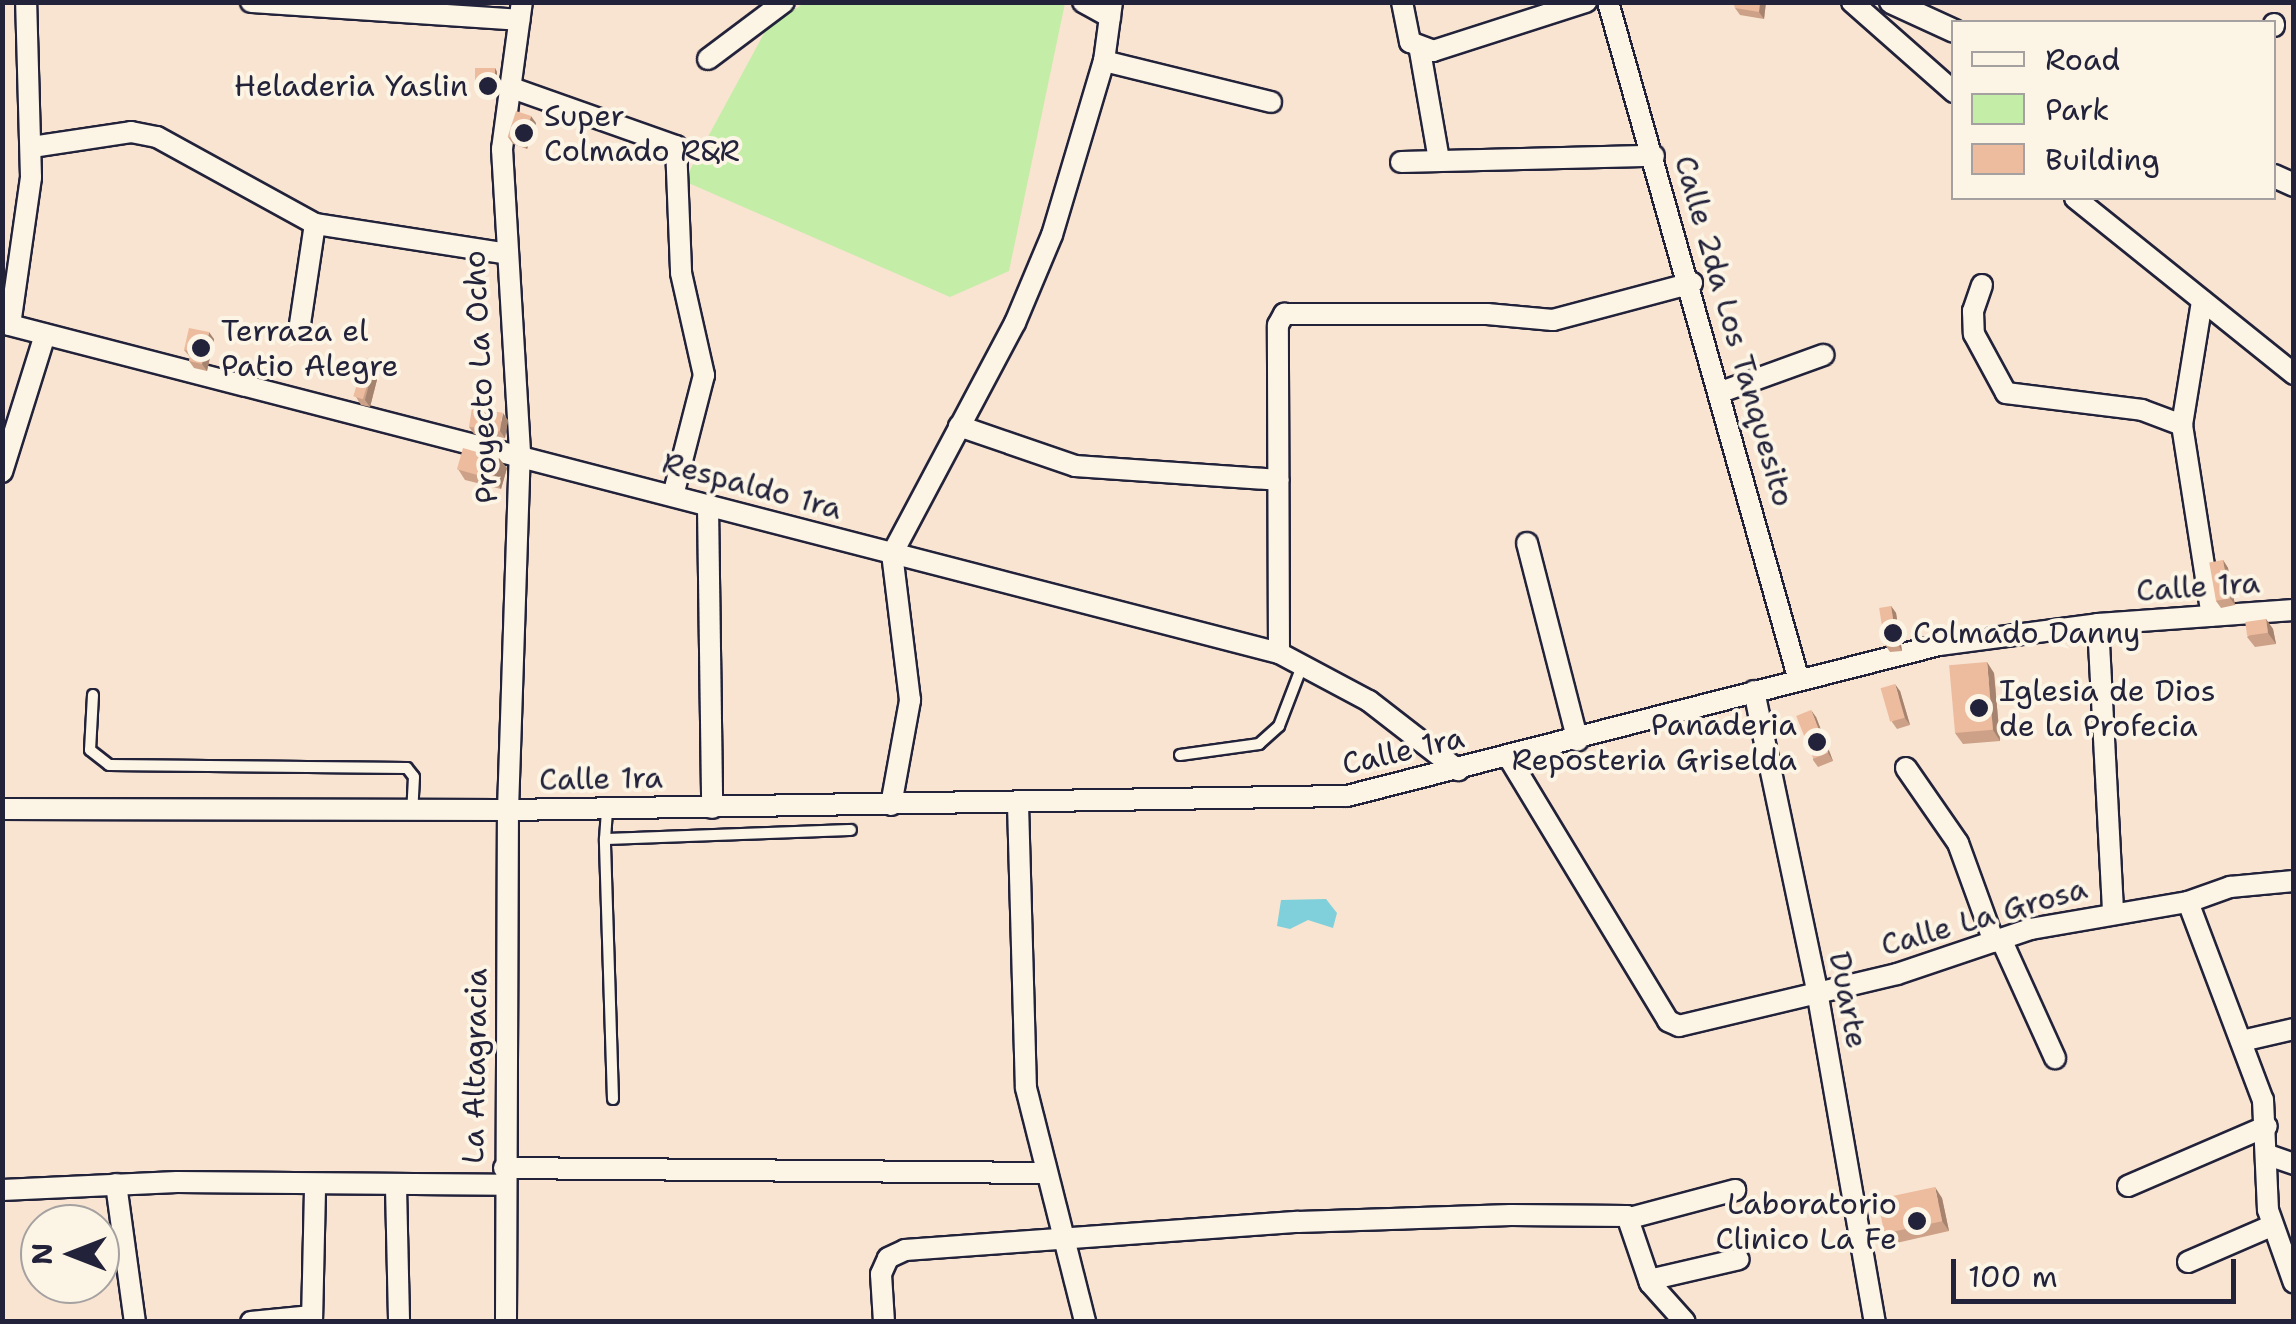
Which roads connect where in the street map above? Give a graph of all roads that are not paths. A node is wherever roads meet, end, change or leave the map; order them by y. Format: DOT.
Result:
graph roads {
  1 [pos="26,2"];
  2 [pos="251,2"];
  3 [pos="784,2"];
  4 [pos="1083,2"];
  5 [pos="1402,2"];
  6 [pos="1586,2"];
  7 [pos="1608,2"];
  8 [pos="1852,2"];
  9 [pos="1891,2"];
  10 [pos="349,6"];
  11 [pos="1111,10"];
  12 [pos="520,12"];
  13 [pos="1951,30"];
  14 [pos="1420,51"];
  15 [pos="708,59"];
  16 [pos="1104,62"];
  17 [pos="509,87"];
  18 [pos="1951,89"];
  19 [pos="1272,102"];
  20 [pos="32,147"];
  21 [pos="1654,156"];
  22 [pos="1439,160"];
  23 [pos="1401,162"];
  24 [pos="2077,200"];
  25 [pos="316,224"];
  26 [pos="504,252"];
  27 [pos="1692,283"];
  28 [pos="1982,285"];
  29 [pos="2202,300"];
  30 [pos="6,324"];
  31 [pos="300,324"];
  32 [pos="46,335"];
  33 [pos="1823,355"];
  34 [pos="2294,374"];
  35 [pos="1721,392"];
  36 [pos="2182,425"];
  37 [pos="959,426"];
  38 [pos="7,440"];
  39 [pos="520,452"];
  40 [pos="2,472"];
  41 [pos="1279,480"];
  42 [pos="673,496"];
  43 [pos="708,506"];
  44 [pos="1527,542"];
  45 [pos="892,554"];
  46 [pos="2294,610"];
  47 [pos="2212,616"];
  48 [pos="2098,624"];
  49 [pos="1279,653"];
  50 [pos="1302,666"];
  51 [pos="1798,677"];
  52 [pos="1754,691"];
  53 [pos="94,696"];
  54 [pos="1578,741"];
  55 [pos="1180,755"];
  56 [pos="1508,758"];
  57 [pos="1906,768"];
  58 [pos="1458,770"];
  59 [pos="1018,804"];
  60 [pos="891,805"];
  61 [pos="712,808"];
  62 [pos="2,809"];
  63 [pos="607,809"];
  64 [pos="412,810"];
  65 [pos="508,810"];
  66 [pos="850,830"];
  67 [pos="605,839"];
  68 [pos="2294,881"];
  69 [pos="2188,902"];
  70 [pos="2113,912"];
  71 [pos="1998,940"];
  72 [pos="1817,991"];
  73 [pos="2294,1029"];
  74 [pos="2246,1040"];
  75 [pos="2056,1058"];
  76 [pos="613,1100"];
  77 [pos="2267,1126"];
  78 [pos="2268,1154"];
  79 [pos="2294,1164"];
  80 [pos="1044,1173"];
  81 [pos="504,1177"];
  82 [pos="116,1184"];
  83 [pos="396,1186"];
  84 [pos="2128,1186"];
  85 [pos="315,1188"];
  86 [pos="2,1190"];
  87 [pos="1735,1190"];
  88 [pos="1630,1218"];
  89 [pos="2271,1226"];
  90 [pos="1067,1242"];
  91 [pos="1739,1259"];
  92 [pos="2188,1262"];
  93 [pos="1648,1280"];
  94 [pos="2294,1283"];
  95 [pos="312,1319"];
  96 [pos="134,1322"];
  97 [pos="251,1322"];
  98 [pos="399,1322"];
  99 [pos="506,1322"];
  100 [pos="884,1322"];
  101 [pos="1085,1322"];
  102 [pos="1685,1322"];
  103 [pos="1875,1322"];
  1 -- 20 [label="street"];
  2 -- 10 [label="street"];
  3 -- 15 [label="street"];
  4 -- 11 [label="street"];
  5 -- 14 [label="street"];
  6 -- 14 [label="street"];
  7 -- 21 [label="street, Calle 2da Los Tanquesito"];
  8 -- 18 [label="street"];
  9 -- 13 [label="street"];
  10 -- 12 [label="street"];
  11 -- 16 [label="street"];
  12 -- 17 [label="street, Proyecto La Ocho"];
  14 -- 22 [label="street"];
  16 -- 19 [label="street"];
  16 -- 37 [label="street"];
  17 -- 26 [label="street, Proyecto La Ocho"];
  17 -- 42 [label="street"];
  20 -- 25 [label="street"];
  20 -- 30 [label="street"];
  21 -- 22 [label="street"];
  21 -- 27 [label="street, Calle 2da Los Tanquesito"];
  22 -- 23 [label="street"];
  24 -- 29 [label="street"];
  25 -- 26 [label="street"];
  25 -- 31 [label="street"];
  26 -- 39 [label="street, Proyecto La Ocho"];
  27 -- 35 [label="street, Calle 2da Los Tanquesito"];
  27 -- 41 [label="street"];
  28 -- 36 [label="street"];
  29 -- 34 [label="street"];
  29 -- 36 [label="street"];
  30 -- 32 [label="street, Respaldo 1ra"];
  32 -- 38 [label="street"];
  32 -- 39 [label="street, Respaldo 1ra"];
  33 -- 35 [label="street"];
  35 -- 51 [label="street, Calle 2da Los Tanquesito"];
  36 -- 47 [label="street"];
  37 -- 41 [label="street"];
  37 -- 45 [label="street"];
  38 -- 40 [label="street"];
  39 -- 42 [label="street, Respaldo 1ra"];
  39 -- 65 [label="street, Proyecto La Ocho"];
  41 -- 49 [label="street"];
  42 -- 43 [label="street, Respaldo 1ra"];
  43 -- 45 [label="street, Respaldo 1ra"];
  43 -- 61 [label="street"];
  44 -- 54 [label="street"];
  45 -- 49 [label="street, Respaldo 1ra"];
  45 -- 60 [label="street"];
  46 -- 47 [label="street, Calle 1ra"];
  47 -- 48 [label="street, Calle 1ra"];
  48 -- 51 [label="street, Calle 1ra"];
  48 -- 70 [label="street"];
  49 -- 50 [label="street, Respaldo 1ra"];
  50 -- 55 [label="lane"];
  50 -- 58 [label="street, Respaldo 1ra"];
  51 -- 52 [label="street, Calle 1ra"];
  52 -- 54 [label="street, Calle 1ra"];
  52 -- 72 [label="street, Duarte"];
  53 -- 64 [label="lane"];
  54 -- 56 [label="street, Calle 1ra"];
  56 -- 58 [label="street, Calle 1ra"];
  56 -- 72 [label="street, Calle La Grosa"];
  57 -- 71 [label="street"];
  58 -- 59 [label="street, Calle 1ra"];
  59 -- 60 [label="street, Calle 1ra"];
  59 -- 80 [label="street"];
  60 -- 61 [label="street, Calle 1ra"];
  61 -- 63 [label="street, Calle 1ra"];
  62 -- 64 [label="street, Calle 1ra"];
  63 -- 65 [label="street, Calle 1ra"];
  63 -- 67 [label="lane"];
  64 -- 65 [label="street, Calle 1ra"];
  65 -- 81 [label="street, La Altagracia"];
  66 -- 67 [label="lane"];
  67 -- 76 [label="lane"];
  68 -- 69 [label="street, Calle La Grosa"];
  69 -- 70 [label="street, Calle La Grosa"];
  69 -- 74 [label="street"];
  70 -- 71 [label="street, Calle La Grosa"];
  71 -- 72 [label="street, Calle La Grosa"];
  71 -- 75 [label="street"];
  72 -- 103 [label="street, Duarte"];
  73 -- 74 [label="street"];
  74 -- 77 [label="street"];
  77 -- 78 [label="street"];
  77 -- 84 [label="street"];
  78 -- 79 [label="street"];
  78 -- 89 [label="street"];
  80 -- 81 [label="street"];
  80 -- 90 [label="street"];
  81 -- 83 [label="street"];
  81 -- 99 [label="street, La Altagracia"];
  82 -- 85 [label="street"];
  82 -- 86 [label="street"];
  82 -- 96 [label="street"];
  83 -- 85 [label="street"];
  83 -- 98 [label="street"];
  85 -- 95 [label="street"];
  87 -- 88 [label="street"];
  88 -- 90 [label="street"];
  88 -- 93 [label="street"];
  89 -- 92 [label="street"];
  89 -- 94 [label="street"];
  90 -- 100 [label="street"];
  90 -- 101 [label="street"];
  91 -- 93 [label="street"];
  93 -- 102 [label="street"];
  95 -- 97 [label="street"];
}
